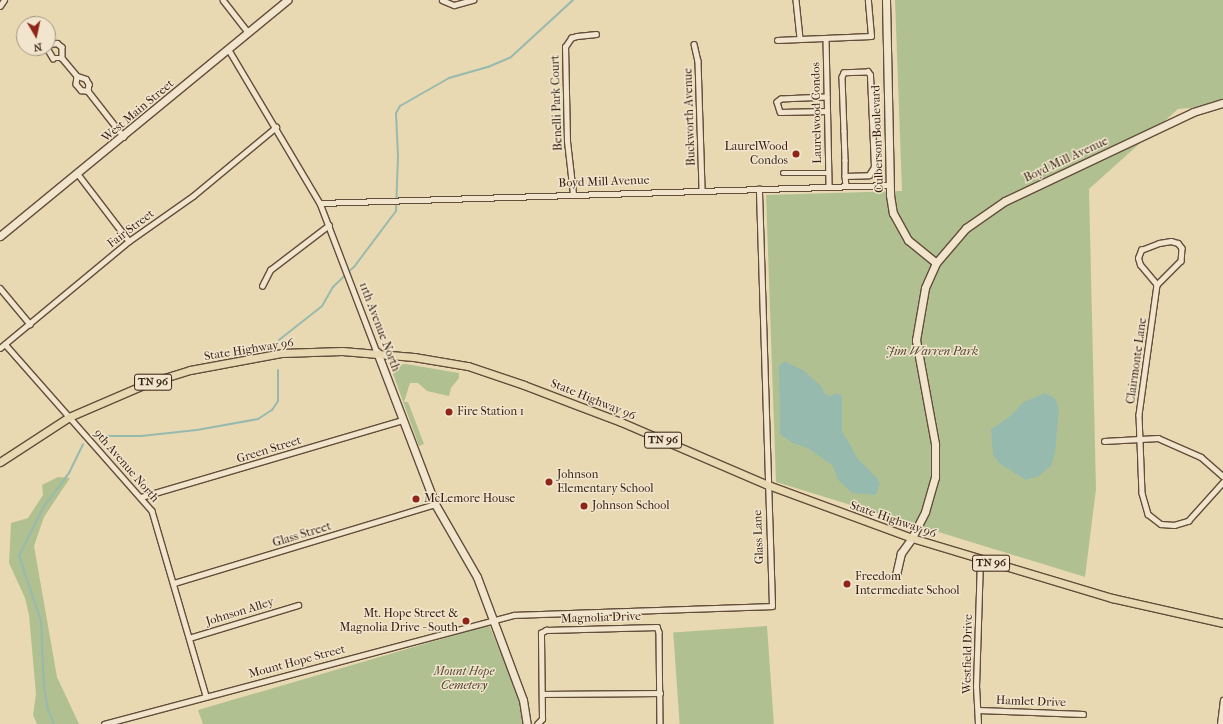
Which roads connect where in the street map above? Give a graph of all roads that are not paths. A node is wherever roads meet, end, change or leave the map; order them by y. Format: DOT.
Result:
graph roads {
  1 [pos="4,0"];
  2 [pos="223,0"];
  3 [pos="287,0"];
  4 [pos="442,0"];
  5 [pos="473,0"];
  6 [pos="796,0"];
  7 [pos="868,0"];
  8 [pos="886,0"];
  9 [pos="0,6"];
  10 [pos="248,32"];
  11 [pos="596,34"];
  12 [pos="826,38"];
  13 [pos="800,39"];
  14 [pos="777,40"];
  15 [pos="56,43"];
  16 [pos="694,44"];
  17 [pos="229,50"];
  18 [pos="52,56"];
  19 [pos="62,58"];
  20 [pos="77,76"];
  21 [pos="88,91"];
  22 [pos="827,97"];
  23 [pos="1223,103"];
  24 [pos="827,111"];
  25 [pos="276,127"];
  26 [pos="124,137"];
  27 [pos="783,173"];
  28 [pos="828,173"];
  29 [pos="78,174"];
  30 [pos="845,176"];
  31 [pos="888,185"];
  32 [pos="846,186"];
  33 [pos="829,187"];
  34 [pos="759,189"];
  35 [pos="702,190"];
  36 [pos="572,194"];
  37 [pos="320,204"];
  38 [pos="329,225"];
  39 [pos="0,236"];
  40 [pos="129,241"];
  41 [pos="936,263"];
  42 [pos="1158,285"];
  43 [pos="262,286"];
  44 [pos="0,288"];
  45 [pos="30,324"];
  46 [pos="5,344"];
  47 [pos="0,348"];
  48 [pos="377,352"];
  49 [pos="69,417"];
  50 [pos="403,420"];
  51 [pos="1140,440"];
  52 [pos="1104,441"];
  53 [pos="0,462"];
  54 [pos="1223,476"];
  55 [pos="1223,482"];
  56 [pos="768,485"];
  57 [pos="141,497"];
  58 [pos="435,504"];
  59 [pos="912,538"];
  60 [pos="980,560"];
  61 [pos="896,574"];
  62 [pos="174,583"];
  63 [pos="298,605"];
  64 [pos="494,619"];
  65 [pos="1223,623"];
  66 [pos="189,638"];
  67 [pos="660,693"];
  68 [pos="542,694"];
  69 [pos="206,696"];
  70 [pos="1223,700"];
  71 [pos="978,710"];
  72 [pos="1083,714"];
  73 [pos="104,724"];
  74 [pos="527,724"];
  75 [pos="537,724"];
  76 [pos="660,724"];
  77 [pos="978,724"];
  78 [pos="1220,724"];
  1 -- 9 [label="street"];
  2 -- 10 [label="street"];
  3 -- 10 [label="street, West Main Street"];
  4 -- 5 [label="street"];
  6 -- 13 [label="street"];
  7 -- 12 [label="street"];
  8 -- 31 [label="street, Culberson Boulevard"];
  10 -- 17 [label="street, West Main Street"];
  11 -- 36 [label="street, Benelli Park Court"];
  12 -- 13 [label="street"];
  12 -- 22 [label="street, Laurelwood Condos"];
  13 -- 14 [label="street"];
  15 -- 19 [label="street"];
  16 -- 35 [label="street, Buckworth Avenue"];
  17 -- 25 [label="street, 11th Avenue North"];
  17 -- 26 [label="street, West Main Street"];
  18 -- 19 [label="street"];
  19 -- 20 [label="street"];
  20 -- 21 [label="street"];
  20 -- 21 [label="street"];
  21 -- 26 [label="street"];
  22 -- 24 [label="street, Laurelwood Condos"];
  22 -- 24 [label="street"];
  23 -- 41 [label="street, Boyd Mill Avenue"];
  24 -- 28 [label="street, Laurelwood Condos"];
  25 -- 37 [label="street, 11th Avenue North"];
  25 -- 40 [label="street, Fair Street"];
  26 -- 29 [label="street, West Main Street"];
  27 -- 28 [label="street"];
  28 -- 33 [label="street, Laurelwood Condos"];
  29 -- 39 [label="street, West Main Street"];
  29 -- 40 [label="street"];
  30 -- 30 [label="street"];
  30 -- 32 [label="street"];
  31 -- 32 [label="street, Boyd Mill Avenue"];
  31 -- 41 [label="street, Culberson Boulevard"];
  32 -- 33 [label="street, Boyd Mill Avenue"];
  33 -- 34 [label="street, Boyd Mill Avenue"];
  34 -- 35 [label="street, Boyd Mill Avenue"];
  34 -- 56 [label="street, Glass Lane"];
  35 -- 36 [label="street, Boyd Mill Avenue"];
  36 -- 37 [label="street, Boyd Mill Avenue"];
  37 -- 38 [label="street, 11th Avenue North"];
  38 -- 43 [label="street"];
  38 -- 48 [label="street, 11th Avenue North"];
  40 -- 45 [label="street, Fair Street"];
  41 -- 59 [label="street"];
  42 -- 42 [label="street"];
  42 -- 51 [label="street, Clairmonte Lane"];
  44 -- 45 [label="street"];
  45 -- 46 [label="street, Fair Street"];
  46 -- 47 [label="street, Fair Street"];
  46 -- 49 [label="street, 9th Avenue North"];
  48 -- 49 [label="main road, State Highway 96 / TN 96"];
  48 -- 50 [label="street, 11th Avenue North"];
  48 -- 56 [label="main road, State Highway 96 / TN 96"];
  49 -- 53 [label="main road, State Highway 96 / TN 96"];
  49 -- 57 [label="street, 9th Avenue North"];
  50 -- 57 [label="street, Green Street"];
  50 -- 58 [label="street, 11th Avenue North"];
  51 -- 52 [label="street"];
  51 -- 54 [label="street"];
  51 -- 55 [label="street, Clairmonte Lane"];
  56 -- 59 [label="main road, State Highway 96 / TN 96"];
  56 -- 64 [label="street, Glass Lane"];
  57 -- 62 [label="street, 9th Avenue North"];
  58 -- 62 [label="street, Glass Street"];
  58 -- 64 [label="street, 11th Avenue North"];
  59 -- 60 [label="main road, State Highway 96 / TN 96"];
  59 -- 61 [label="street"];
  60 -- 65 [label="main road, State Highway 96 / TN 96"];
  60 -- 71 [label="street, Westfield Drive"];
  62 -- 66 [label="street, 9th Avenue North"];
  63 -- 66 [label="street, Johnson Alley"];
  64 -- 69 [label="street, Mount Hope Street"];
  64 -- 74 [label="street"];
  66 -- 69 [label="street, 9th Avenue North"];
  67 -- 68 [label="street"];
  67 -- 68 [label="street, Magnolia Drive"];
  67 -- 76 [label="street, Magnolia Drive"];
  68 -- 75 [label="street, Magnolia Drive"];
  69 -- 73 [label="street, Mount Hope Street"];
  70 -- 78 [label="street"];
  71 -- 72 [label="street, Hamlet Drive"];
  71 -- 77 [label="street, Westfield Drive"];
}
